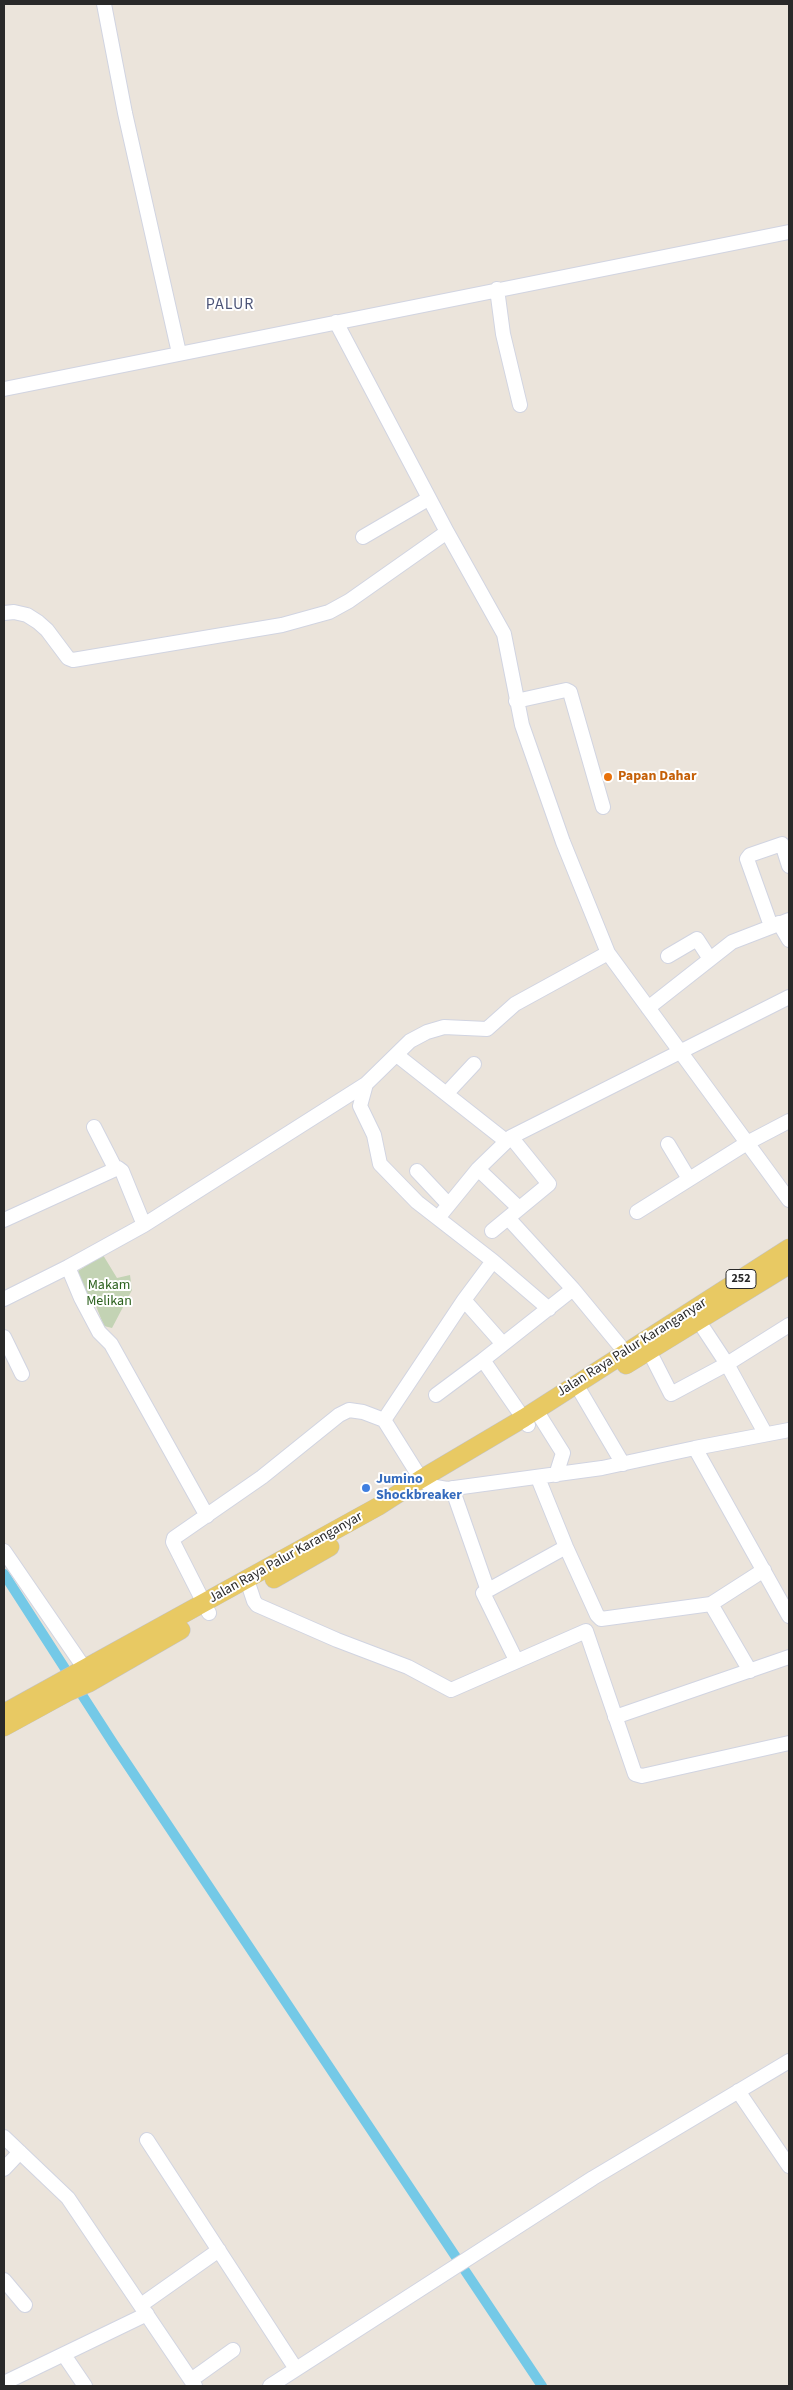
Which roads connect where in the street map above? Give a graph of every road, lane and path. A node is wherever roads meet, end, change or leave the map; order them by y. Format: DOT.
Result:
graph roads {
  1 [pos="104,4"];
  2 [pos="789,232"];
  3 [pos="497,289"];
  4 [pos="336,322"];
  5 [pos="179,353"];
  6 [pos="4,389"];
  7 [pos="520,405"];
  8 [pos="428,499"];
  9 [pos="447,532"];
  10 [pos="363,537"];
  11 [pos="4,613"];
  12 [pos="516,701"];
  13 [pos="603,807"];
  14 [pos="789,866"];
  15 [pos="780,923"];
  16 [pos="789,940"];
  17 [pos="608,953"];
  18 [pos="668,956"];
  19 [pos="710,959"];
  20 [pos="789,997"];
  21 [pos="648,1008"];
  22 [pos="680,1051"];
  23 [pos="398,1056"];
  24 [pos="474,1064"];
  25 [pos="366,1084"];
  26 [pos="447,1093"];
  27 [pos="789,1121"];
  28 [pos="94,1127"];
  29 [pos="508,1139"];
  30 [pos="747,1143"];
  31 [pos="668,1144"];
  32 [pos="115,1168"];
  33 [pos="478,1170"];
  34 [pos="417,1171"];
  35 [pos="689,1179"];
  36 [pos="789,1200"];
  37 [pos="448,1204"];
  38 [pos="519,1208"];
  39 [pos="637,1212"];
  40 [pos="438,1218"];
  41 [pos="508,1218"];
  42 [pos="4,1220"];
  43 [pos="144,1225"];
  44 [pos="492,1231"];
  45 [pos="789,1248"];
  46 [pos="493,1261"];
  47 [pos="789,1265"];
  48 [pos="68,1268"];
  49 [pos="573,1289"];
  50 [pos="4,1299"];
  51 [pos="464,1300"];
  52 [pos="549,1309"];
  53 [pos="695,1316"];
  54 [pos="789,1326"];
  55 [pos="4,1337"];
  56 [pos="503,1344"];
  57 [pos="646,1346"];
  58 [pos="627,1357"];
  59 [pos="483,1360"];
  60 [pos="727,1364"];
  61 [pos="22,1374"];
  62 [pos="579,1388"];
  63 [pos="436,1395"];
  64 [pos="532,1418"];
  65 [pos="384,1420"];
  66 [pos="789,1430"];
  67 [pos="765,1433"];
  68 [pos="695,1448"];
  69 [pos="623,1464"];
  70 [pos="556,1475"];
  71 [pos="538,1478"];
  72 [pos="426,1482"];
  73 [pos="452,1488"];
  74 [pos="207,1516"];
  75 [pos="566,1547"];
  76 [pos="4,1551"];
  77 [pos="764,1570"];
  78 [pos="249,1585"];
  79 [pos="487,1588"];
  80 [pos="711,1604"];
  81 [pos="207,1608"];
  82 [pos="789,1616"];
  83 [pos="789,1658"];
  84 [pos="516,1660"];
  85 [pos="750,1671"];
  86 [pos="84,1675"];
  87 [pos="65,1687"];
  88 [pos="4,1713"];
  89 [pos="615,1716"];
  90 [pos="4,1727"];
  91 [pos="789,1744"];
  92 [pos="789,2061"];
  93 [pos="738,2091"];
  94 [pos="4,2137"];
  95 [pos="147,2140"];
  96 [pos="20,2152"];
  97 [pos="789,2166"];
  98 [pos="4,2169"];
  99 [pos="219,2250"];
  100 [pos="4,2280"];
  101 [pos="25,2305"];
  102 [pos="144,2310"];
  103 [pos="233,2350"];
  104 [pos="64,2355"];
  105 [pos="296,2369"];
  106 [pos="4,2383"];
  107 [pos="194,2383"];
  108 [pos="85,2386"];
  109 [pos="270,2386"];
  1 -- 5 [label="street"];
  2 -- 3 [label="street"];
  3 -- 4 [label="street"];
  3 -- 7 [label="street"];
  4 -- 5 [label="street"];
  4 -- 8 [label="street"];
  5 -- 6 [label="street"];
  8 -- 9 [label="street"];
  8 -- 10 [label="street"];
  9 -- 11 [label="street"];
  9 -- 12 [label="street"];
  12 -- 13 [label="street"];
  12 -- 17 [label="street"];
  14 -- 15 [label="street"];
  15 -- 16 [label="street"];
  15 -- 19 [label="street"];
  17 -- 21 [label="street"];
  17 -- 23 [label="street"];
  18 -- 19 [label="street"];
  19 -- 21 [label="street"];
  20 -- 22 [label="street"];
  21 -- 22 [label="street"];
  22 -- 29 [label="street"];
  22 -- 30 [label="street"];
  23 -- 25 [label="street"];
  23 -- 26 [label="street"];
  24 -- 26 [label="street"];
  25 -- 40 [label="street"];
  25 -- 43 [label="street"];
  26 -- 29 [label="street"];
  27 -- 30 [label="street"];
  28 -- 32 [label="street"];
  29 -- 33 [label="street"];
  29 -- 38 [label="street"];
  30 -- 35 [label="street"];
  30 -- 36 [label="street"];
  31 -- 35 [label="street"];
  32 -- 42 [label="street"];
  32 -- 43 [label="street"];
  33 -- 37 [label="street"];
  33 -- 38 [label="street"];
  34 -- 37 [label="street"];
  35 -- 39 [label="street"];
  37 -- 40 [label="street"];
  38 -- 41 [label="street"];
  40 -- 46 [label="street"];
  41 -- 44 [label="street"];
  41 -- 49 [label="street"];
  43 -- 48 [label="street"];
  45 -- 53 [label="main road, Jalan Raya Palur Karanganyar / 252"];
  46 -- 51 [label="street"];
  46 -- 52 [label="street"];
  47 -- 53 [label="main road, Jalan Raya Palur Karanganyar / 252"];
  48 -- 50 [label="street"];
  48 -- 74 [label="street"];
  49 -- 52 [label="street"];
  49 -- 58 [label="street"];
  51 -- 56 [label="street"];
  51 -- 65 [label="street"];
  52 -- 56 [label="street"];
  53 -- 57 [label="main road, Jalan Raya Palur Karanganyar / 252"];
  53 -- 60 [label="street"];
  54 -- 60 [label="street"];
  55 -- 61 [label="street"];
  56 -- 59 [label="street"];
  57 -- 58 [label="main road, Jalan Raya Palur Karanganyar / 252"];
  57 -- 60 [label="street"];
  58 -- 62 [label="main road, Jalan Raya Palur Karanganyar / 252"];
  59 -- 63 [label="street"];
  59 -- 64 [label="street"];
  60 -- 67 [label="street"];
  62 -- 64 [label="main road, Jalan Raya Palur Karanganyar / 252"];
  62 -- 69 [label="street"];
  64 -- 70 [label="street"];
  64 -- 72 [label="main road, Jalan Raya Palur Karanganyar / 252"];
  65 -- 72 [label="street"];
  65 -- 74 [label="street"];
  66 -- 67 [label="street"];
  67 -- 68 [label="street"];
  68 -- 69 [label="street"];
  68 -- 77 [label="street"];
  69 -- 70 [label="street"];
  70 -- 71 [label="street"];
  71 -- 73 [label="street"];
  71 -- 75 [label="street"];
  72 -- 73 [label="street"];
  72 -- 78 [label="main road, Jalan Raya Palur Karanganyar / 252"];
  73 -- 79 [label="street"];
  74 -- 81 [label="street"];
  75 -- 79 [label="street"];
  75 -- 80 [label="street"];
  76 -- 86 [label="street"];
  77 -- 80 [label="street"];
  77 -- 82 [label="street"];
  78 -- 81 [label="main road, Jalan Raya Palur Karanganyar / 252"];
  78 -- 84 [label="street"];
  79 -- 84 [label="street"];
  80 -- 85 [label="street"];
  81 -- 86 [label="main road, Jalan Raya Palur Karanganyar / 252"];
  83 -- 85 [label="street"];
  84 -- 89 [label="street"];
  85 -- 89 [label="street"];
  86 -- 87 [label="main road, Jalan Raya Palur Karanganyar / 252"];
  87 -- 88 [label="main road, Jalan Raya Palur Karanganyar / 252"];
  87 -- 90 [label="main road, Jalan Raya Palur Karanganyar / 252"];
  89 -- 91 [label="street"];
  92 -- 93 [label="street"];
  93 -- 97 [label="street"];
  93 -- 105 [label="street"];
  94 -- 96 [label="street"];
  95 -- 99 [label="street"];
  96 -- 98 [label="street"];
  96 -- 102 [label="street"];
  99 -- 102 [label="street"];
  99 -- 105 [label="street"];
  100 -- 101 [label="street"];
  102 -- 104 [label="street"];
  102 -- 107 [label="street"];
  103 -- 107 [label="street"];
  104 -- 106 [label="street"];
  104 -- 108 [label="street"];
  105 -- 109 [label="street"];
}
